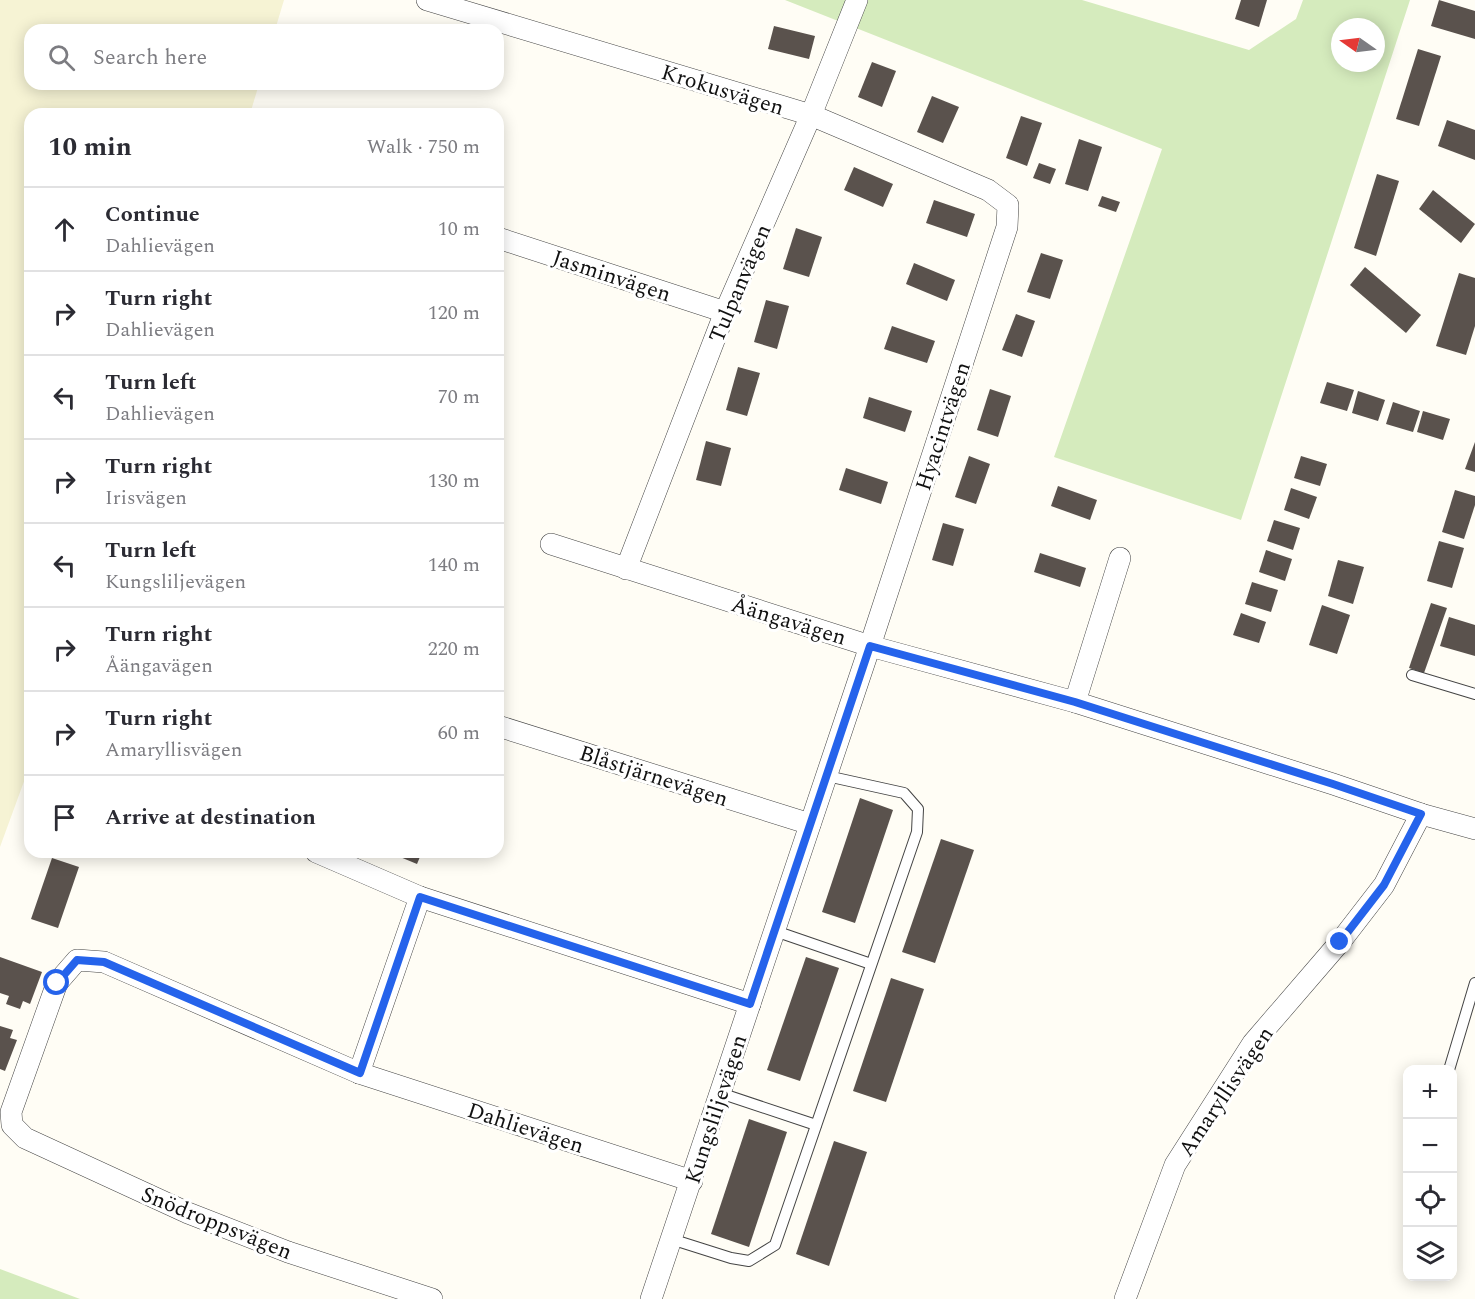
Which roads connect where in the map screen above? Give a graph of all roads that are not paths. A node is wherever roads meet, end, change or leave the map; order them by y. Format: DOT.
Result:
graph roads {
  1 [pos="427,0"];
  2 [pos="856,0"];
  3 [pos="811,115"];
  4 [pos="1008,205"];
  5 [pos="504,240"];
  6 [pos="725,312"];
  7 [pos="551,543"];
  8 [pos="1120,558"];
  9 [pos="627,569"];
  10 [pos="870,646"];
  11 [pos="1412,675"];
  12 [pos="1475,694"];
  13 [pos="1075,702"];
  14 [pos="504,728"];
  15 [pos="827,776"];
  16 [pos="1421,814"];
  17 [pos="810,824"];
  18 [pos="1475,829"];
  19 [pos="330,858"];
  20 [pos="420,897"];
  21 [pos="775,931"];
  22 [pos="871,964"];
  23 [pos="1475,983"];
  24 [pos="750,1004"];
  25 [pos="1450,1065"];
  26 [pos="360,1073"];
  27 [pos="720,1093"];
  28 [pos="12,1125"];
  29 [pos="816,1125"];
  30 [pos="692,1181"];
  31 [pos="671,1239"];
  32 [pos="432,1299"];
  33 [pos="651,1299"];
  34 [pos="1125,1299"];
  1 -- 3 [label="street, Krokusvägen"];
  2 -- 3 [label="street, Tulpanvägen"];
  3 -- 4 [label="street, Krokusvägen"];
  3 -- 6 [label="street, Tulpanvägen"];
  4 -- 10 [label="street, Hyacintvägen"];
  5 -- 6 [label="street, Jasminvägen"];
  6 -- 9 [label="street, Tulpanvägen"];
  7 -- 9 [label="street, Åängavägen"];
  8 -- 13 [label="street"];
  9 -- 10 [label="street, Åängavägen"];
  10 -- 13 [label="street, Åängavägen"];
  10 -- 15 [label="street, Kungsliljevägen"];
  11 -- 12 [label="lane"];
  13 -- 16 [label="street, Åängavägen"];
  14 -- 17 [label="street, Blåstjärnevägen"];
  15 -- 17 [label="street, Kungsliljevägen"];
  15 -- 22 [label="lane"];
  16 -- 18 [label="street, Åängavägen"];
  16 -- 34 [label="street, Amaryllisvägen"];
  17 -- 21 [label="street, Kungsliljevägen"];
  19 -- 20 [label="street"];
  20 -- 24 [label="street"];
  20 -- 26 [label="street"];
  21 -- 22 [label="lane"];
  21 -- 24 [label="street, Kungsliljevägen"];
  22 -- 29 [label="lane"];
  23 -- 25 [label="lane"];
  24 -- 27 [label="street, Kungsliljevägen"];
  26 -- 28 [label="street, Dahlievägen"];
  26 -- 30 [label="street, Dahlievägen"];
  27 -- 29 [label="lane"];
  27 -- 30 [label="street, Kungsliljevägen"];
  28 -- 32 [label="street, Snödroppsvägen"];
  29 -- 31 [label="lane"];
  30 -- 31 [label="street, Kungsliljevägen"];
  31 -- 33 [label="street, Kungsliljevägen"];
}
